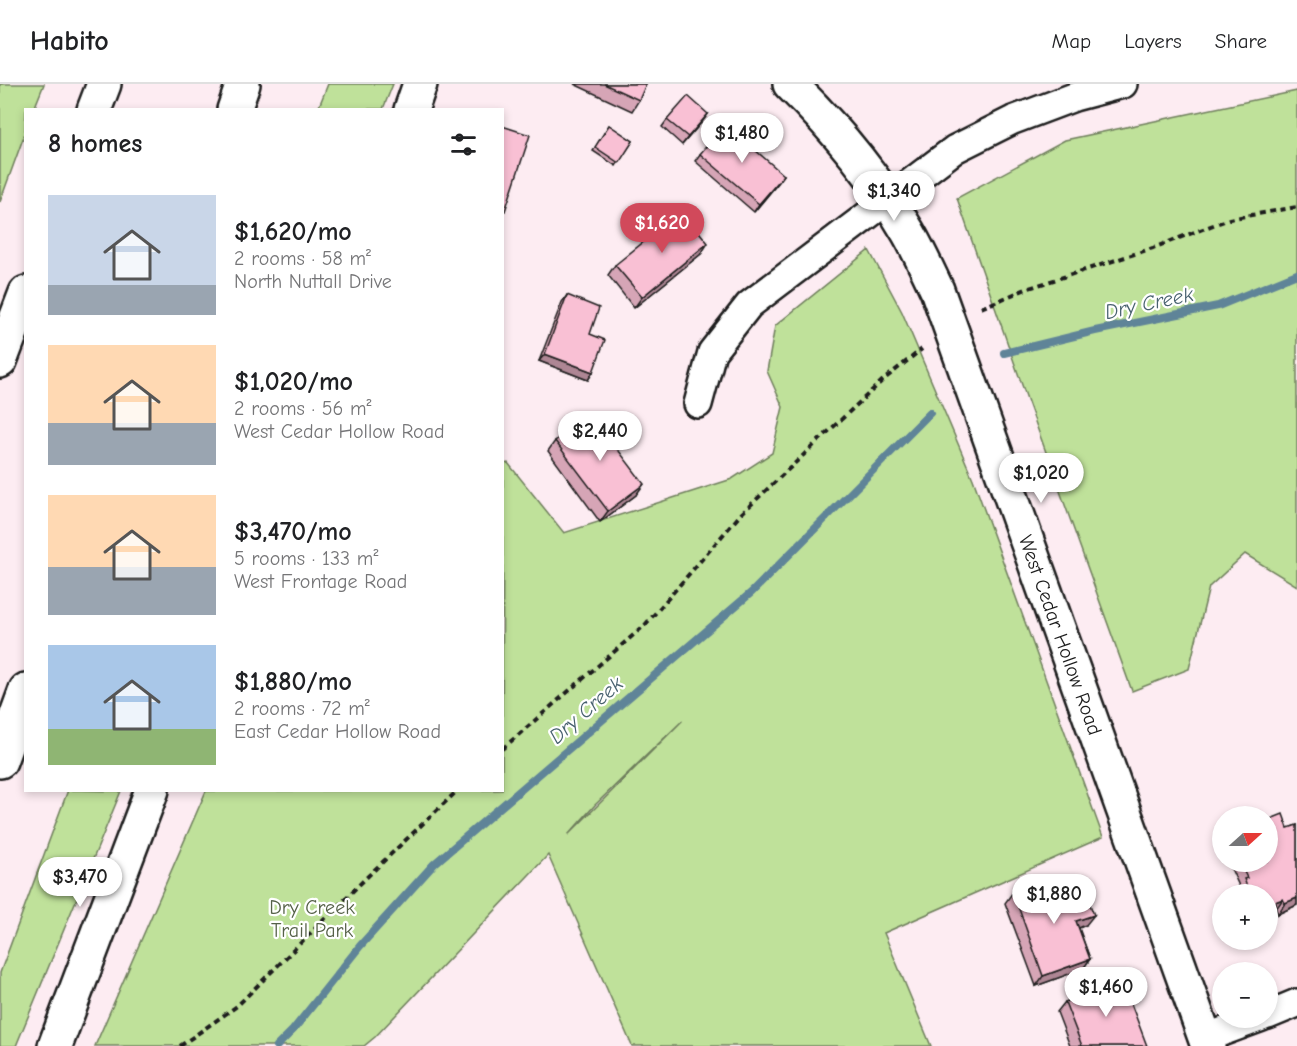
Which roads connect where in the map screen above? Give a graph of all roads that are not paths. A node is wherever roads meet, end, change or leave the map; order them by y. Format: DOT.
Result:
graph roads {
  1 [pos="104,84"];
  2 [pos="243,84"];
  3 [pos="420,84"];
  4 [pos="790,84"];
  5 [pos="1123,84"];
  6 [pos="95,108"];
  7 [pos="235,108"];
  8 [pos="412,108"];
  9 [pos="888,199"];
  10 [pos="24,298"];
  11 [pos="0,362"];
  12 [pos="698,404"];
  13 [pos="24,695"];
  14 [pos="0,761"];
  15 [pos="151,792"];
  16 [pos="1297,1003"];
  17 [pos="1278,1011"];
  18 [pos="1238,1028"];
  19 [pos="1207,1042"];
  20 [pos="56,1045"];
  1 -- 6 [label="main road"];
  2 -- 7 [label="main road"];
  3 -- 8 [label="main road"];
  4 -- 9 [label="main road, West Cedar Hollow Road"];
  5 -- 9 [label="street"];
  9 -- 12 [label="street"];
  9 -- 19 [label="main road, West Cedar Hollow Road"];
  10 -- 11 [label="main road"];
  13 -- 14 [label="main road"];
  15 -- 20 [label="main road"];
  16 -- 17 [label="street"];
  18 -- 19 [label="street"];
}
